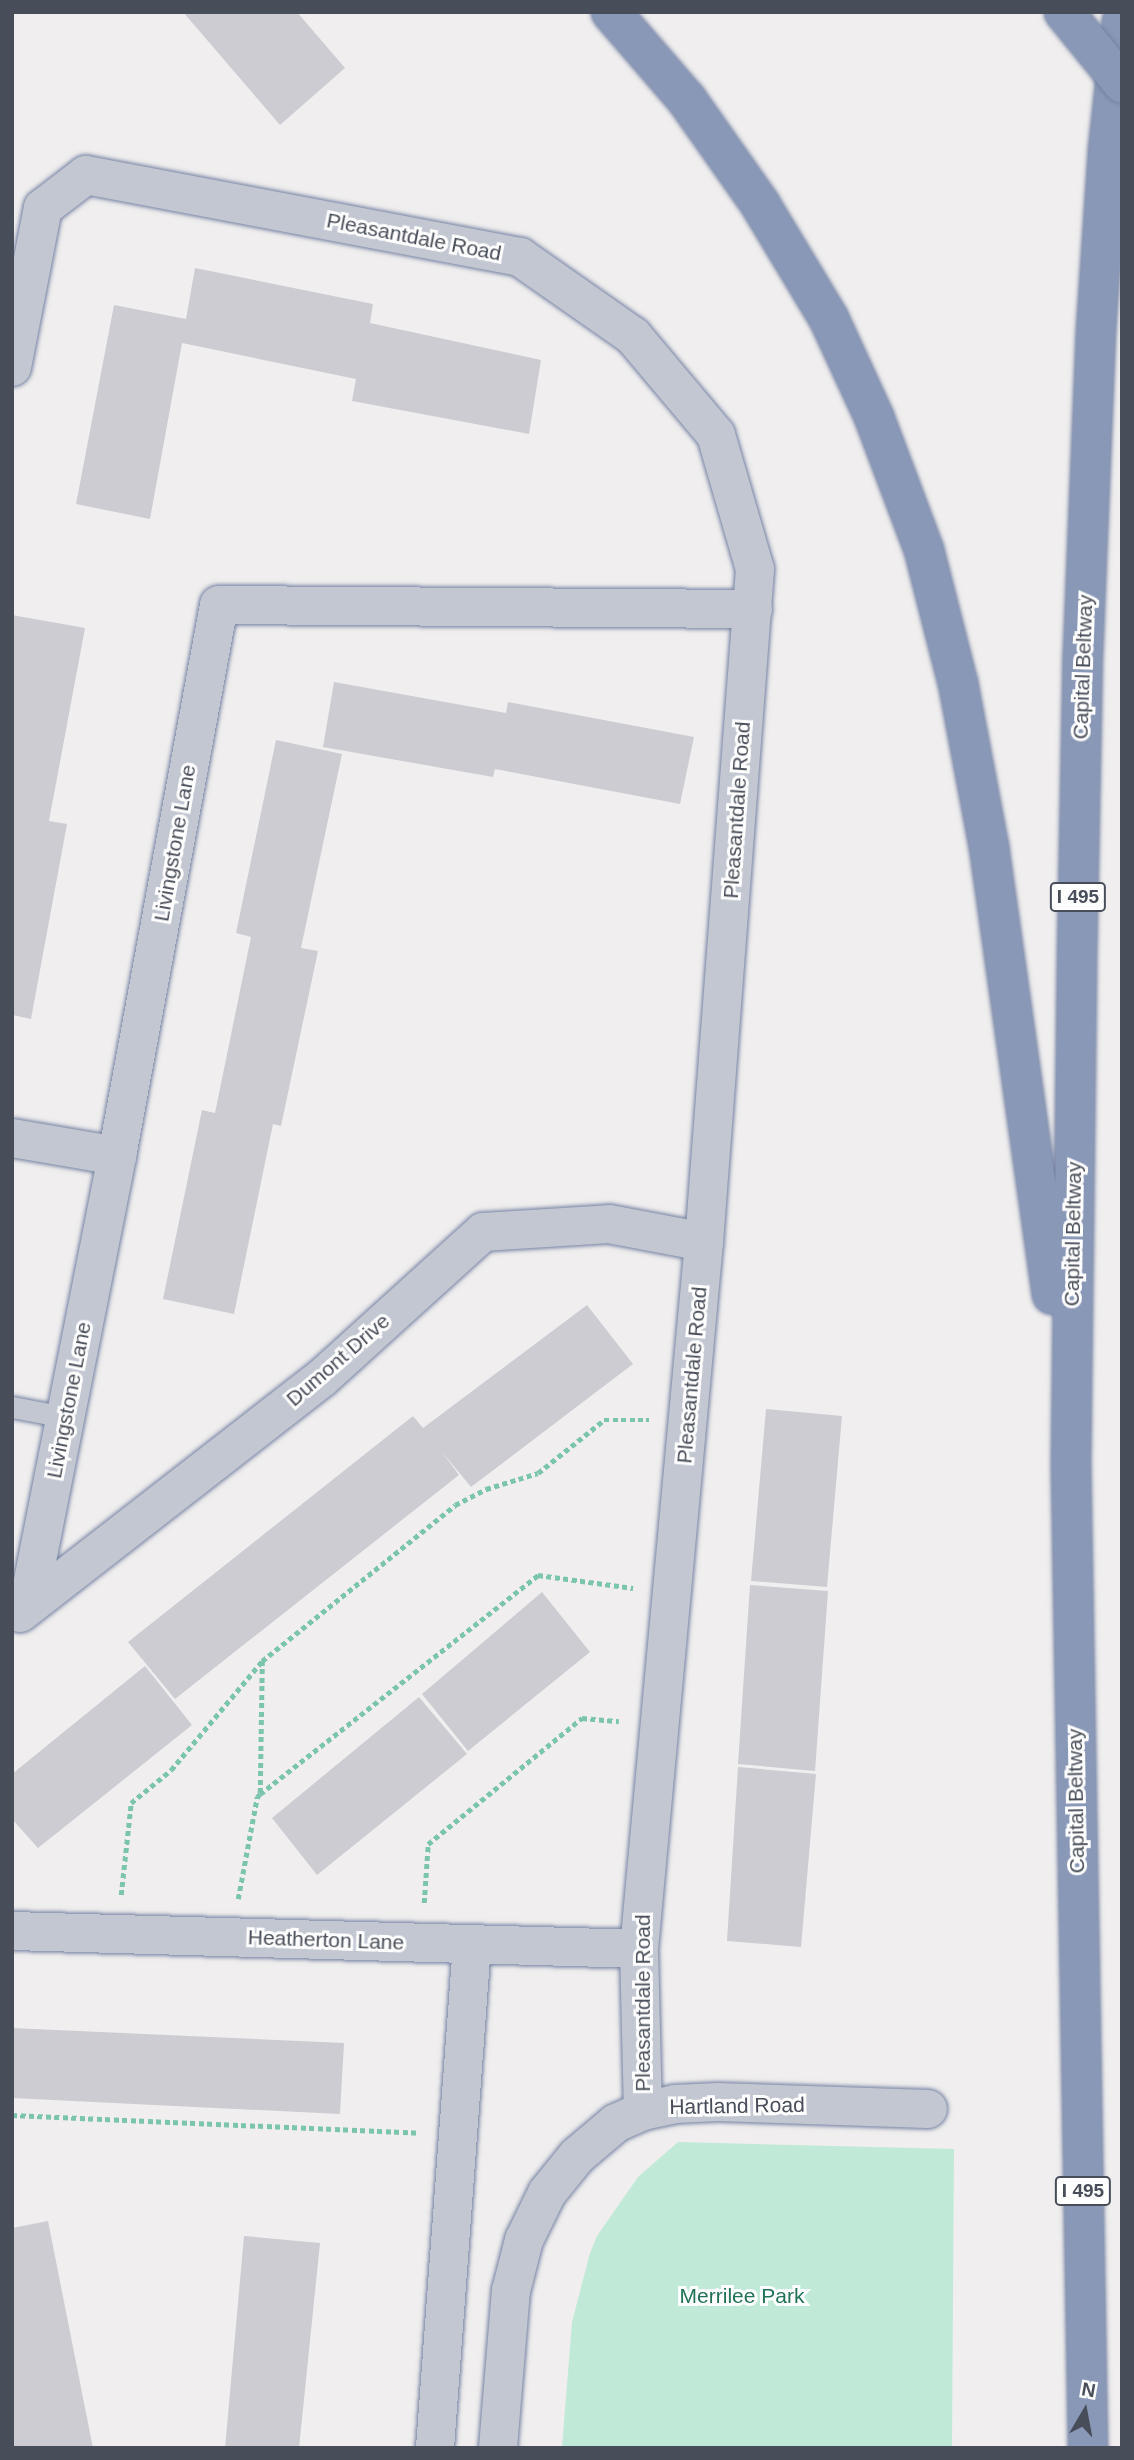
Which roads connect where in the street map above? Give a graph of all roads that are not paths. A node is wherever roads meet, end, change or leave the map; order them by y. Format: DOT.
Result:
graph roads {
  1 [pos="611,12"];
  2 [pos="1064,12"];
  3 [pos="1122,21"];
  4 [pos="1122,83"];
  5 [pos="12,367"];
  6 [pos="753,609"];
  7 [pos="12,1138"];
  8 [pos="117,1156"];
  9 [pos="705,1242"];
  10 [pos="12,1407"];
  11 [pos="65,1417"];
  12 [pos="1071,1464"];
  13 [pos="20,1613"];
  14 [pos="12,1931"];
  15 [pos="472,1944"];
  16 [pos="639,1949"];
  17 [pos="928,2109"];
  18 [pos="643,2111"];
  19 [pos="435,2448"];
  20 [pos="498,2448"];
  21 [pos="1088,2448"];
  1 -- 12 [label="highway"];
  2 -- 4 [label="highway, bridge"];
  3 -- 12 [label="highway, Capital Beltway / I 495"];
  5 -- 6 [label="street, Pleasantdale Road"];
  6 -- 8 [label="street, Livingstone Lane"];
  6 -- 9 [label="street, Pleasantdale Road"];
  7 -- 8 [label="street"];
  8 -- 11 [label="street, Livingstone Lane"];
  9 -- 13 [label="street, Dumont Drive"];
  9 -- 16 [label="street, Pleasantdale Road"];
  10 -- 11 [label="lane"];
  11 -- 13 [label="street, Livingstone Lane"];
  12 -- 21 [label="highway, Capital Beltway / I 495"];
  14 -- 15 [label="street, Heatherton Lane"];
  15 -- 16 [label="street, Heatherton Lane"];
  15 -- 19 [label="street"];
  16 -- 18 [label="street, Pleasantdale Road"];
  17 -- 18 [label="street, Hartland Road"];
  18 -- 20 [label="street, Hartland Road"];
}
